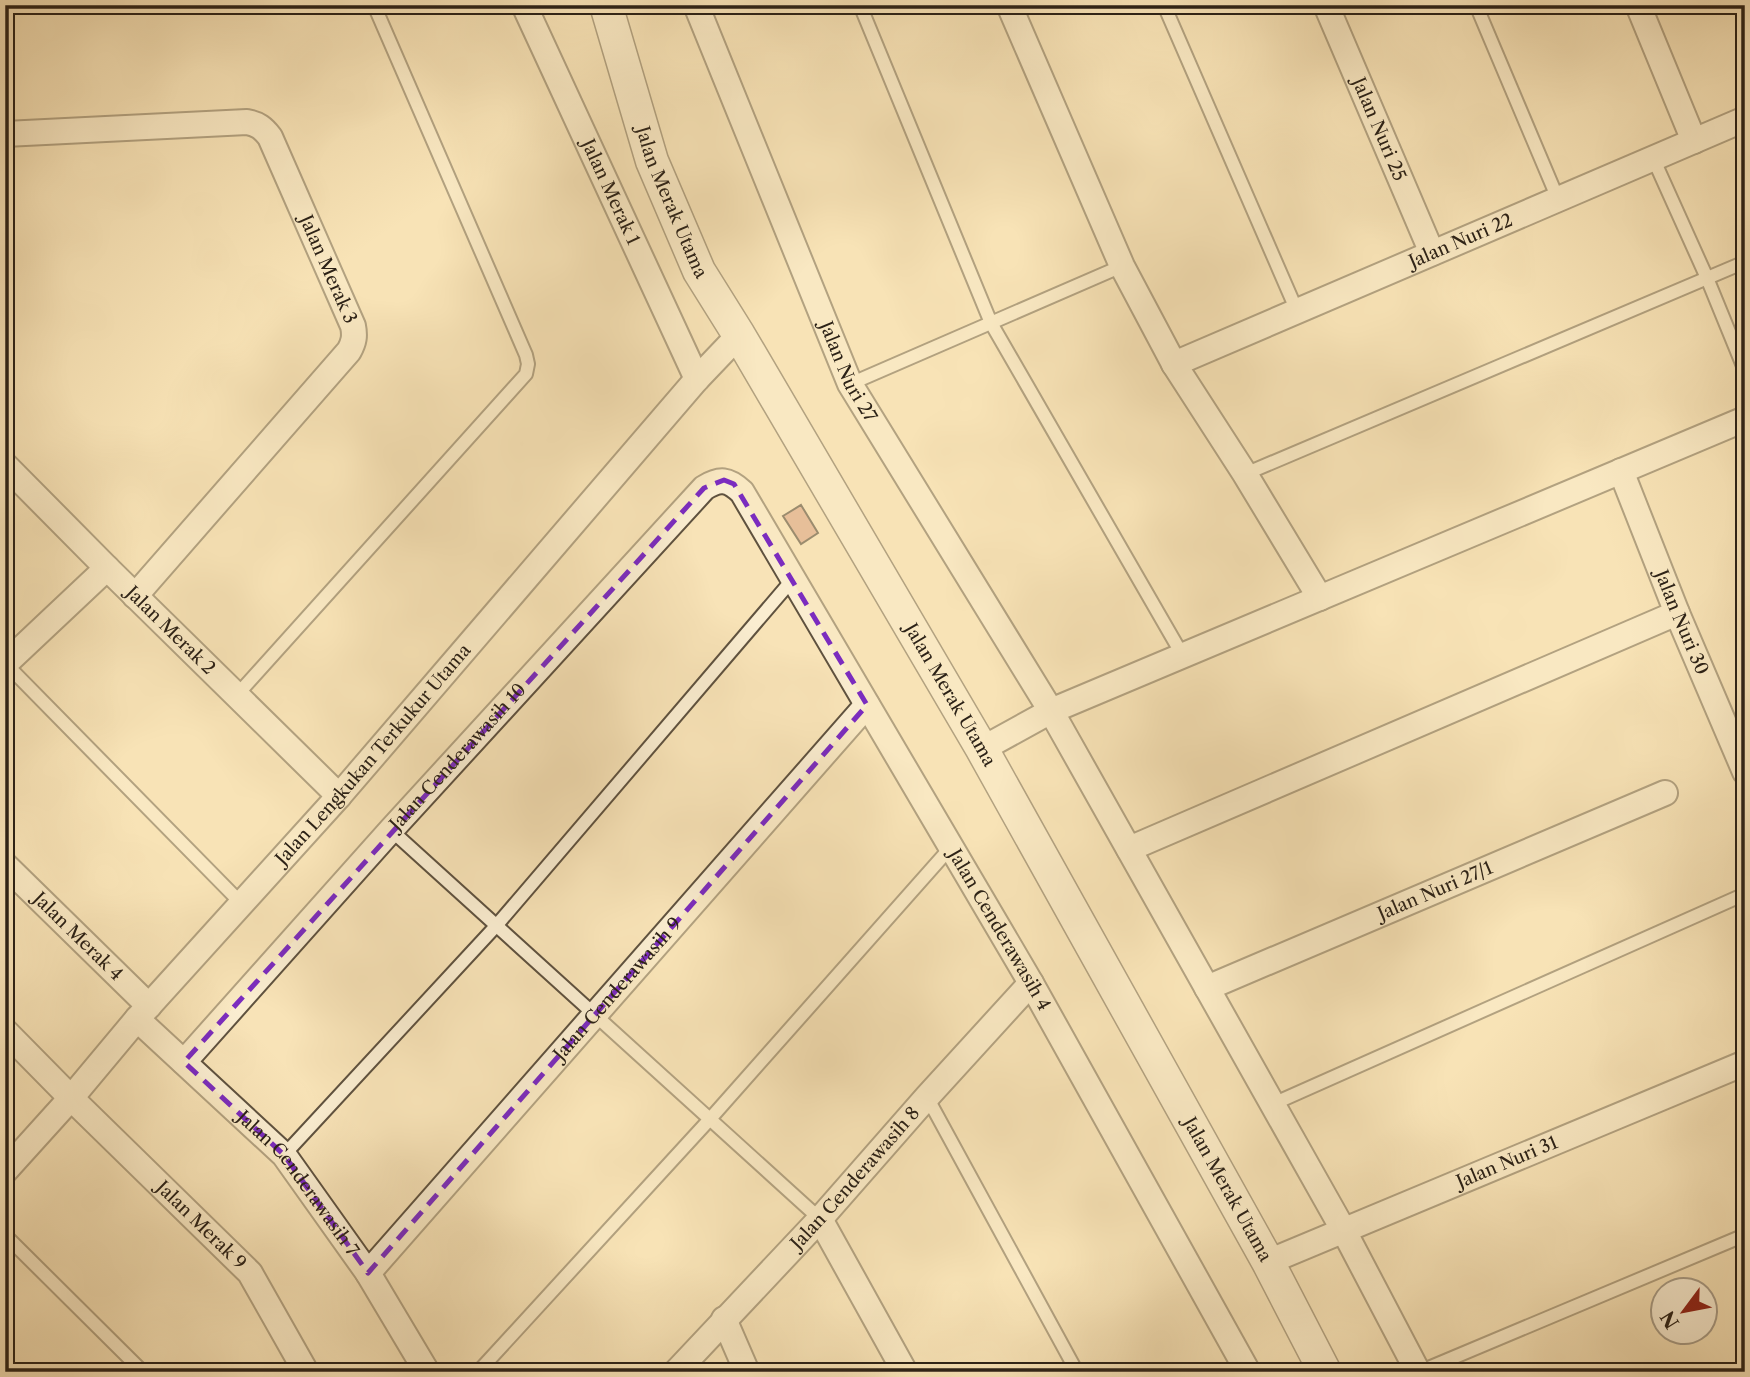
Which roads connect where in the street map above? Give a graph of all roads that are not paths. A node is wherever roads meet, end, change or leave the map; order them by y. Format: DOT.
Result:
graph roads {
  1 [pos="374,5"];
  2 [pos="524,5"];
  3 [pos="606,5"];
  4 [pos="696,5"];
  5 [pos="860,5"];
  6 [pos="1009,5"];
  7 [pos="1164,5"];
  8 [pos="1326,5"];
  9 [pos="1476,5"];
  10 [pos="1638,5"];
  11 [pos="1745,119"];
  12 [pos="5,134"];
  13 [pos="1694,141"];
  14 [pos="1653,158"];
  15 [pos="1558,199"];
  16 [pos="1432,253"];
  17 [pos="1745,262"];
  18 [pos="1122,266"];
  19 [pos="1707,278"];
  20 [pos="1297,311"];
  21 [pos="991,323"];
  22 [pos="739,335"];
  23 [pos="1174,364"];
  24 [pos="1745,371"];
  25 [pos="697,379"];
  26 [pos="850,384"];
  27 [pos="1745,419"];
  28 [pos="5,465"];
  29 [pos="1621,471"];
  30 [pos="1245,474"];
  31 [pos="742,492"];
  32 [pos="107,568"];
  33 [pos="793,579"];
  34 [pos="135,596"];
  35 [pos="1320,598"];
  36 [pos="1677,613"];
  37 [pos="1183,656"];
  38 [pos="5,663"];
  39 [pos="237,695"];
  40 [pos="867,705"];
  41 [pos="1051,711"];
  42 [pos="982,749"];
  43 [pos="1745,772"];
  44 [pos="1665,793"];
  45 [pos="339,796"];
  46 [pos="391,830"];
  47 [pos="951,847"];
  48 [pos="1129,849"];
  49 [pos="5,865"];
  50 [pos="1745,894"];
  51 [pos="242,904"];
  52 [pos="496,926"];
  53 [pos="1031,983"];
  54 [pos="1207,988"];
  55 [pos="143,1012"];
  56 [pos="596,1016"];
  57 [pos="5,1031"];
  58 [pos="184,1062"];
  59 [pos="1745,1063"];
  60 [pos="927,1097"];
  61 [pos="71,1098"];
  62 [pos="1273,1104"];
  63 [pos="710,1119"];
  64 [pos="284,1155"];
  65 [pos="5,1171"];
  66 [pos="820,1219"];
  67 [pos="1344,1231"];
  68 [pos="1745,1235"];
  69 [pos="5,1236"];
  70 [pos="1268,1262"];
  71 [pos="368,1273"];
  72 [pos="724,1319"];
  73 [pos="143,1372"];
  74 [pos="306,1372"];
  75 [pos="427,1372"];
  76 [pos="478,1372"];
  77 [pos="676,1372"];
  78 [pos="747,1372"];
  79 [pos="905,1372"];
  80 [pos="1077,1372"];
  81 [pos="1248,1372"];
  82 [pos="1325,1372"];
  83 [pos="1419,1372"];
  1 -- 39 [label="lane"];
  2 -- 25 [label="street, Jalan Merak 1"];
  3 -- 22 [label="street, Jalan Merak Utama"];
  4 -- 26 [label="street, Jalan Nuri 27"];
  5 -- 21 [label="lane"];
  6 -- 18 [label="street"];
  7 -- 20 [label="lane"];
  8 -- 16 [label="street, Jalan Nuri 25"];
  9 -- 15 [label="lane"];
  10 -- 13 [label="street"];
  11 -- 13 [label="street, Jalan Nuri 22"];
  12 -- 34 [label="street, Jalan Merak 3"];
  13 -- 14 [label="street, Jalan Nuri 22"];
  14 -- 15 [label="street, Jalan Nuri 22"];
  14 -- 19 [label="lane"];
  15 -- 16 [label="street, Jalan Nuri 22"];
  16 -- 20 [label="street, Jalan Nuri 22"];
  17 -- 19 [label="lane"];
  18 -- 21 [label="lane"];
  18 -- 23 [label="street"];
  19 -- 24 [label="lane"];
  19 -- 30 [label="lane"];
  20 -- 23 [label="street, Jalan Nuri 22"];
  21 -- 26 [label="lane"];
  21 -- 37 [label="lane"];
  22 -- 25 [label="street, Jalan Lengkukan Terkukur Utama"];
  22 -- 42 [label="street, Jalan Merak Utama"];
  23 -- 30 [label="street"];
  25 -- 45 [label="street, Jalan Lengkukan Terkukur Utama"];
  26 -- 41 [label="street, Jalan Nuri 27"];
  27 -- 29 [label="street"];
  28 -- 32 [label="street, Jalan Merak 2"];
  29 -- 35 [label="street"];
  29 -- 36 [label="street, Jalan Nuri 30"];
  30 -- 35 [label="street"];
  31 -- 33 [label="street, Jalan Cenderawasih 4"];
  31 -- 46 [label="street, Jalan Cenderawasih 10"];
  32 -- 34 [label="street, Jalan Merak 2"];
  32 -- 38 [label="street"];
  33 -- 40 [label="street, Jalan Cenderawasih 4"];
  33 -- 52 [label="lane"];
  34 -- 39 [label="street, Jalan Merak 2"];
  35 -- 37 [label="street"];
  36 -- 43 [label="street, Jalan Nuri 30"];
  36 -- 48 [label="street"];
  37 -- 41 [label="street"];
  38 -- 51 [label="lane"];
  39 -- 45 [label="street, Jalan Merak 2"];
  40 -- 47 [label="street, Jalan Cenderawasih 4"];
  40 -- 56 [label="street, Jalan Cenderawasih 9"];
  41 -- 42 [label="street"];
  41 -- 48 [label="street, Jalan Nuri 27"];
  42 -- 70 [label="street, Jalan Merak Utama"];
  44 -- 54 [label="street, Jalan Nuri 27/1"];
  45 -- 51 [label="street, Jalan Lengkukan Terkukur Utama"];
  46 -- 52 [label="lane"];
  46 -- 58 [label="street, Jalan Cenderawasih 10"];
  47 -- 53 [label="street, Jalan Cenderawasih 4"];
  47 -- 63 [label="lane"];
  48 -- 54 [label="street, Jalan Nuri 27"];
  49 -- 55 [label="street, Jalan Merak 4"];
  50 -- 62 [label="lane"];
  51 -- 55 [label="street, Jalan Lengkukan Terkukur Utama"];
  52 -- 56 [label="lane"];
  52 -- 64 [label="lane"];
  53 -- 60 [label="street, Jalan Cenderawasih 8"];
  53 -- 81 [label="street, Jalan Cenderawasih 4"];
  54 -- 62 [label="street, Jalan Nuri 27"];
  55 -- 58 [label="street, Jalan Cenderawasih 7"];
  55 -- 61 [label="street, Jalan Lengkukan Terkukur Utama"];
  56 -- 63 [label="lane"];
  56 -- 71 [label="street, Jalan Cenderawasih 9"];
  57 -- 61 [label="street, Jalan Merak 9"];
  58 -- 64 [label="street, Jalan Cenderawasih 7"];
  59 -- 67 [label="street, Jalan Nuri 31"];
  60 -- 66 [label="street, Jalan Cenderawasih 8"];
  60 -- 80 [label="lane"];
  61 -- 65 [label="street, Jalan Lengkukan Terkukur Utama"];
  61 -- 74 [label="street, Jalan Merak 9"];
  62 -- 67 [label="street, Jalan Nuri 27"];
  63 -- 66 [label="lane"];
  63 -- 76 [label="lane"];
  64 -- 71 [label="street, Jalan Cenderawasih 7"];
  66 -- 72 [label="street, Jalan Cenderawasih 8"];
  66 -- 79 [label="street"];
  67 -- 70 [label="street, Jalan Nuri 31"];
  67 -- 83 [label="street, Jalan Nuri 27"];
  68 -- 83 [label="lane"];
  69 -- 73 [label="lane"];
  70 -- 82 [label="street, Jalan Merak Utama"];
  71 -- 75 [label="street, Jalan Cenderawasih 7"];
  72 -- 77 [label="street, Jalan Cenderawasih 8"];
  72 -- 78 [label="street"];
}
